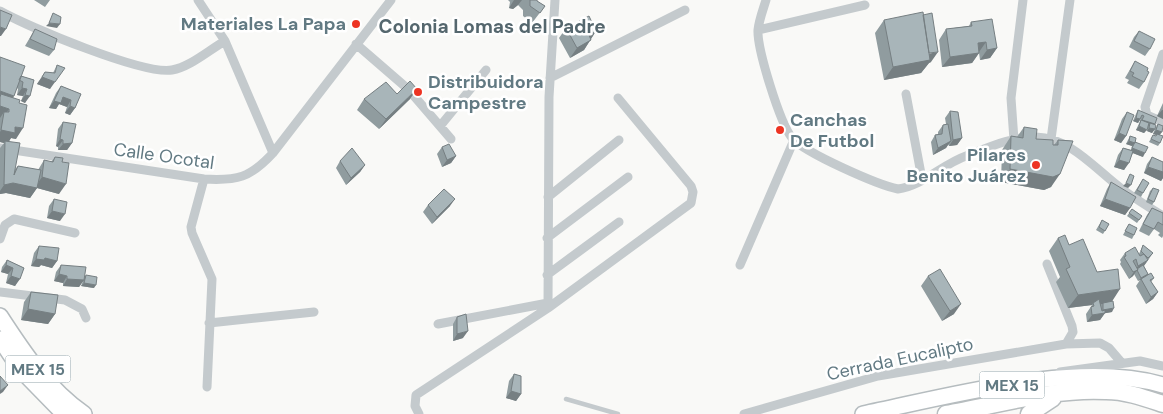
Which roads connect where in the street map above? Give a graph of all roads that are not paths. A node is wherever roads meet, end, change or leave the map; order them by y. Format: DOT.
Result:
graph roads {
  1 [pos="198,0"];
  2 [pos="391,0"];
  3 [pos="556,0"];
  4 [pos="766,0"];
  5 [pos="1023,0"];
  6 [pos="1070,0"];
  7 [pos="865,5"];
  8 [pos="685,10"];
  9 [pos="0,11"];
  10 [pos="758,30"];
  11 [pos="225,40"];
  12 [pos="356,44"];
  13 [pos="1163,54"];
  14 [pos="486,70"];
  15 [pos="550,78"];
  16 [pos="906,94"];
  17 [pos="618,98"];
  18 [pos="1163,122"];
  19 [pos="441,125"];
  20 [pos="451,139"];
  21 [pos="1051,139"];
  22 [pos="619,140"];
  23 [pos="794,140"];
  24 [pos="1014,140"];
  25 [pos="0,148"];
  26 [pos="273,153"];
  27 [pos="628,176"];
  28 [pos="204,179"];
  29 [pos="922,179"];
  30 [pos="548,197"];
  31 [pos="1163,216"];
  32 [pos="619,222"];
  33 [pos="75,233"];
  34 [pos="547,238"];
  35 [pos="0,239"];
  36 [pos="1047,264"];
  37 [pos="740,265"];
  38 [pos="547,275"];
  39 [pos="0,292"];
  40 [pos="548,306"];
  41 [pos="314,312"];
  42 [pos="0,316"];
  43 [pos="86,318"];
  44 [pos="209,323"];
  45 [pos="438,324"];
  46 [pos="0,339"];
  47 [pos="1066,344"];
  48 [pos="1121,362"];
  49 [pos="1163,366"];
  50 [pos="1163,385"];
  51 [pos="207,387"];
  52 [pos="1070,392"];
  53 [pos="566,398"];
  54 [pos="1163,404"];
  55 [pos="869,413"];
  56 [pos="64,414"];
  57 [pos="84,414"];
  58 [pos="419,414"];
  59 [pos="618,414"];
  60 [pos="744,414"];
  61 [pos="946,414"];
  62 [pos="1029,414"];
  1 -- 11 [label="street"];
  2 -- 12 [label="street, Calle Ocotal"];
  3 -- 15 [label="street"];
  4 -- 10 [label="street"];
  5 -- 24 [label="street"];
  6 -- 21 [label="street"];
  7 -- 10 [label="street"];
  8 -- 15 [label="street"];
  9 -- 11 [label="street"];
  10 -- 23 [label="street"];
  11 -- 26 [label="street"];
  12 -- 19 [label="street"];
  12 -- 26 [label="street, Calle Ocotal"];
  13 -- 18 [label="street"];
  14 -- 19 [label="street"];
  15 -- 30 [label="street"];
  16 -- 29 [label="street"];
  17 -- 40 [label="street"];
  19 -- 20 [label="street"];
  21 -- 24 [label="street"];
  21 -- 31 [label="street"];
  22 -- 30 [label="street"];
  23 -- 29 [label="street"];
  23 -- 37 [label="street"];
  24 -- 29 [label="street"];
  25 -- 28 [label="street, Calle Ocotal"];
  26 -- 28 [label="street, Calle Ocotal"];
  27 -- 34 [label="street"];
  28 -- 44 [label="street"];
  30 -- 34 [label="street"];
  32 -- 38 [label="street"];
  33 -- 35 [label="street"];
  34 -- 38 [label="street"];
  36 -- 47 [label="street"];
  38 -- 40 [label="street"];
  39 -- 43 [label="street"];
  40 -- 45 [label="street"];
  40 -- 58 [label="street"];
  41 -- 44 [label="street"];
  42 -- 57 [label="main road, MEX 15"];
  44 -- 51 [label="street"];
  46 -- 56 [label="main road, MEX 15"];
  47 -- 48 [label="street, Cerrada Eucalipto"];
  47 -- 60 [label="street, Cerrada Eucalipto"];
  48 -- 49 [label="street"];
  48 -- 55 [label="street"];
  50 -- 55 [label="main road, MEX 15"];
  52 -- 54 [label="highway"];
  52 -- 61 [label="highway"];
  52 -- 62 [label="highway"];
  53 -- 59 [label="lane"];
}
